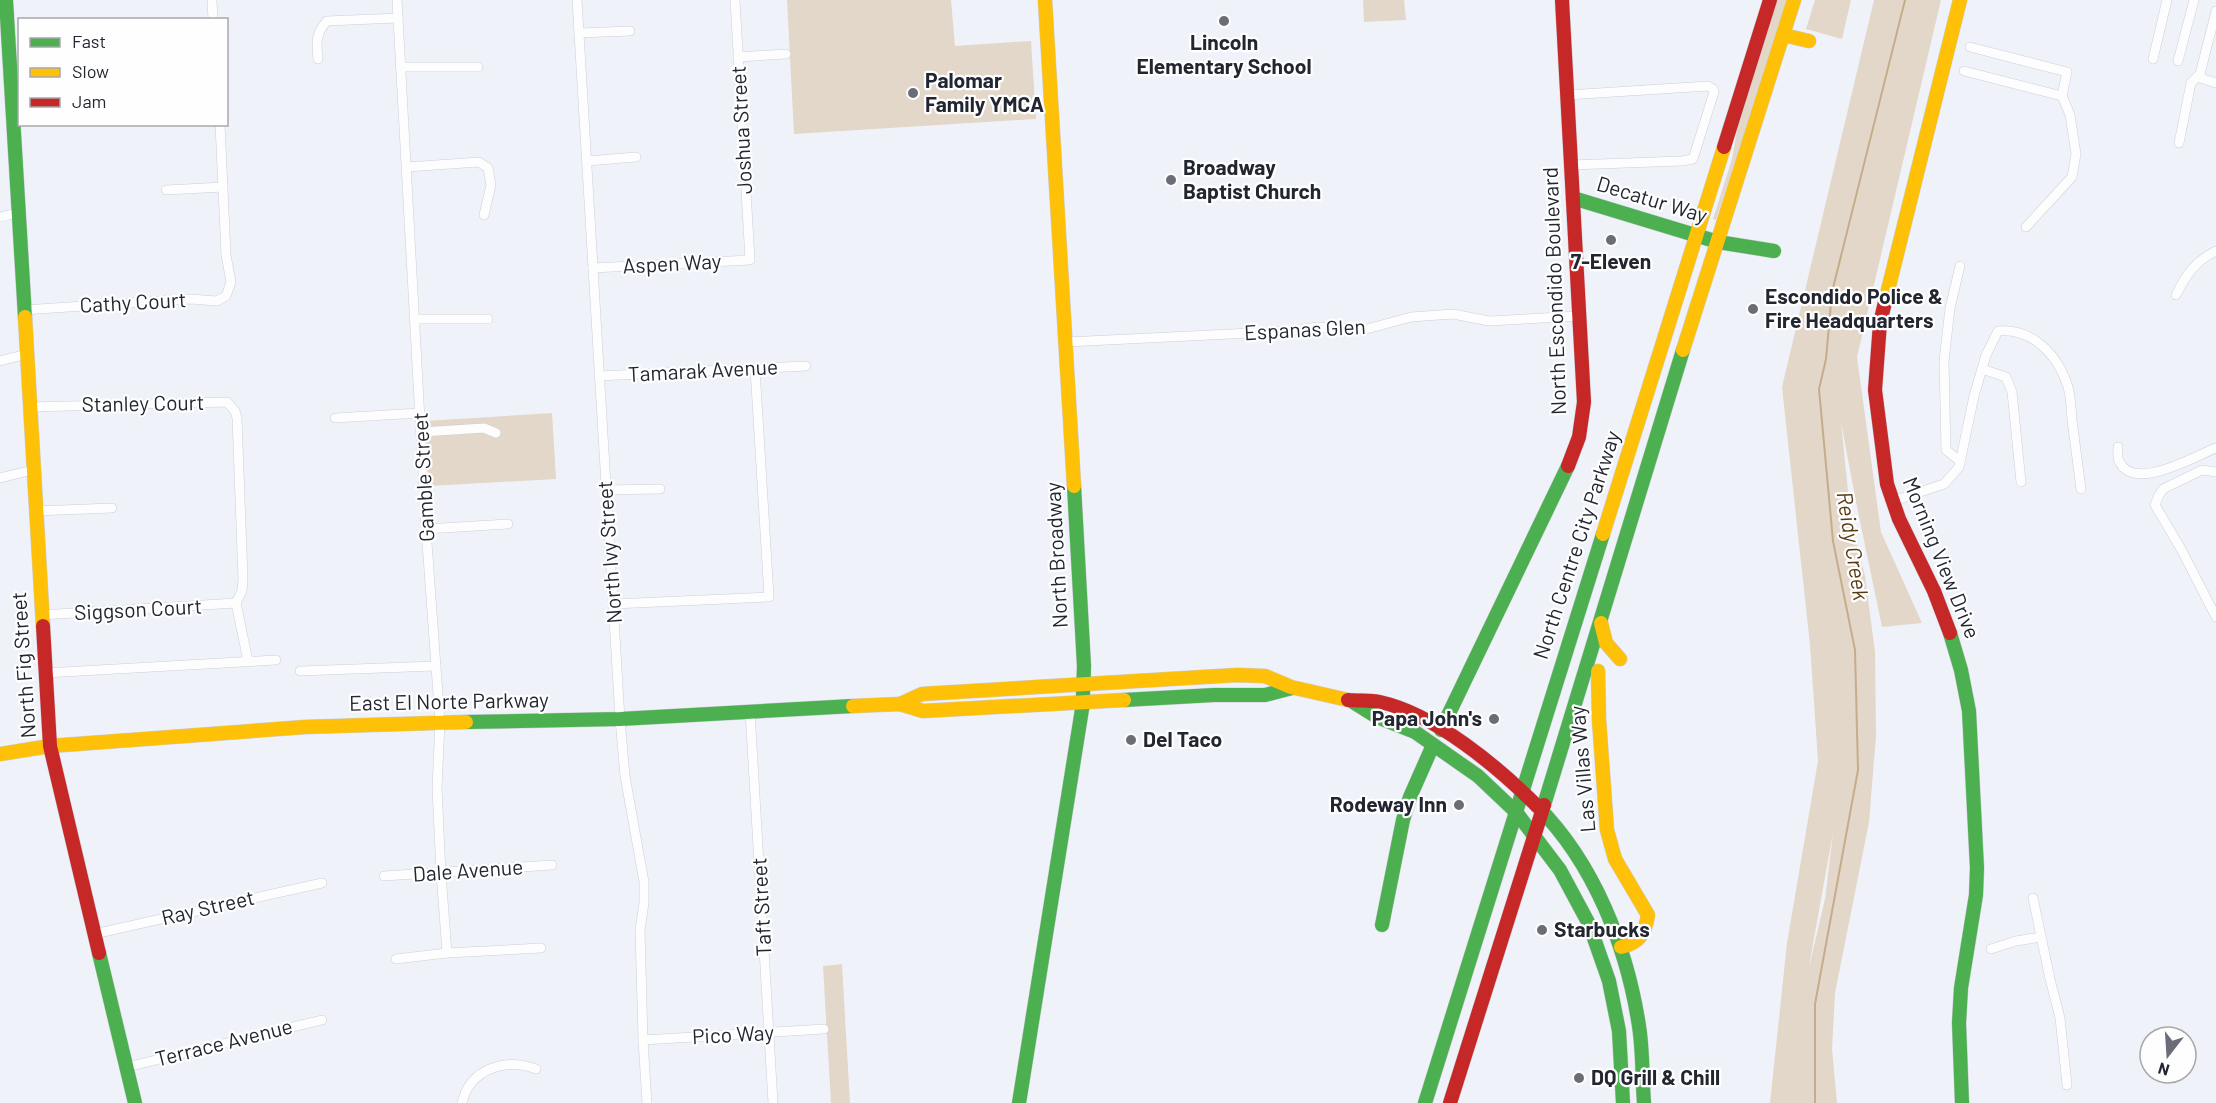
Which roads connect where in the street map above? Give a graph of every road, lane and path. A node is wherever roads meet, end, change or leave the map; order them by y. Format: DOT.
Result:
graph roads {
  1 [pos="6,0"];
  2 [pos="212,0"];
  3 [pos="397,0"];
  4 [pos="578,0"];
  5 [pos="735,0"];
  6 [pos="1044,0"];
  7 [pos="1562,0"];
  8 [pos="1770,0"];
  9 [pos="1794,0"];
  10 [pos="1960,0"];
  11 [pos="2167,0"];
  12 [pos="2194,0"];
  13 [pos="2216,11"];
  14 [pos="213,18"];
  15 [pos="398,18"];
  16 [pos="2214,26"];
  17 [pos="630,30"];
  18 [pos="579,33"];
  19 [pos="1783,35"];
  20 [pos="1809,41"];
  21 [pos="1970,47"];
  22 [pos="786,54"];
  23 [pos="738,57"];
  24 [pos="318,59"];
  25 [pos="2153,59"];
  26 [pos="2178,61"];
  27 [pos="400,67"];
  28 [pos="478,67"];
  29 [pos="1964,71"];
  30 [pos="2197,77"];
  31 [pos="2216,83"];
  32 [pos="5,93"];
  33 [pos="1567,95"];
  34 [pos="2062,96"];
  35 [pos="220,126"];
  36 [pos="2179,143"];
  37 [pos="636,157"];
  38 [pos="587,161"];
  39 [pos="1571,165"];
  40 [pos="407,167"];
  41 [pos="223,187"];
  42 [pos="166,190"];
  43 [pos="1573,198"];
  44 [pos="17,213"];
  45 [pos="484,215"];
  46 [pos="0,217"];
  47 [pos="2026,227"];
  48 [pos="1697,236"];
  49 [pos="1718,242"];
  50 [pos="1774,251"];
  51 [pos="2216,251"];
  52 [pos="750,260"];
  53 [pos="1960,266"];
  54 [pos="593,268"];
  55 [pos="2176,295"];
  56 [pos="23,310"];
  57 [pos="1579,316"];
  58 [pos="415,319"];
  59 [pos="488,319"];
  60 [pos="1066,342"];
  61 [pos="27,354"];
  62 [pos="0,361"];
  63 [pos="806,366"];
  64 [pos="755,368"];
  65 [pos="1982,369"];
  66 [pos="599,376"];
  67 [pos="30,407"];
  68 [pos="420,413"];
  69 [pos="335,418"];
  70 [pos="421,432"];
  71 [pos="496,433"];
  72 [pos="2118,447"];
  73 [pos="2216,448"];
  74 [pos="1960,460"];
  75 [pos="33,470"];
  76 [pos="2216,472"];
  77 [pos="0,478"];
  78 [pos="2021,482"];
  79 [pos="660,489"];
  80 [pos="2081,489"];
  81 [pos="605,490"];
  82 [pos="1893,501"];
  83 [pos="112,508"];
  84 [pos="35,511"];
  85 [pos="508,524"];
  86 [pos="426,529"];
  87 [pos="236,603"];
  88 [pos="613,604"];
  89 [pos="41,615"];
  90 [pos="2216,617"];
  91 [pos="1601,623"];
  92 [pos="1604,639"];
  93 [pos="1620,659"];
  94 [pos="276,660"];
  95 [pos="248,661"];
  96 [pos="436,666"];
  97 [pos="300,671"];
  98 [pos="45,673"];
  99 [pos="1083,684"];
  100 [pos="1292,688"];
  101 [pos="1350,700"];
  102 [pos="1083,703"];
  103 [pos="900,704"];
  104 [pos="750,711"];
  105 [pos="620,719"];
  106 [pos="440,722"];
  107 [pos="1441,729"];
  108 [pos="1433,745"];
  109 [pos="50,746"];
  110 [pos="0,754"];
  111 [pos="1523,790"];
  112 [pos="1542,810"];
  113 [pos="1516,812"];
  114 [pos="1534,834"];
  115 [pos="552,865"];
  116 [pos="441,873"];
  117 [pos="384,876"];
  118 [pos="322,883"];
  119 [pos="2033,898"];
  120 [pos="1382,925"];
  121 [pos="94,934"];
  122 [pos="2041,937"];
  123 [pos="1621,947"];
  124 [pos="541,948"];
  125 [pos="1991,949"];
  126 [pos="447,953"];
  127 [pos="396,959"];
  128 [pos="322,1020"];
  129 [pos="824,1029"];
  130 [pos="769,1033"];
  131 [pos="643,1040"];
  132 [pos="127,1067"];
  133 [pos="536,1070"];
  134 [pos="2067,1085"];
  135 [pos="135,1103"];
  136 [pos="462,1103"];
  137 [pos="647,1103"];
  138 [pos="773,1103"];
  139 [pos="1019,1103"];
  140 [pos="1425,1103"];
  141 [pos="1450,1103"];
  142 [pos="1623,1103"];
  143 [pos="1644,1103"];
  144 [pos="1962,1103"];
  1 -- 32 [label="main road, North Fig Street"];
  2 -- 14 [label="street"];
  3 -- 15 [label="street, Gamble Street"];
  4 -- 18 [label="street, North Ivy Street"];
  5 -- 23 [label="street, Joshua Street"];
  6 -- 60 [label="main road, North Broadway"];
  7 -- 33 [label="main road, North Escondido Boulevard"];
  8 -- 48 [label="main road, North Centre City Parkway"];
  9 -- 19 [label="main road, North Centre City Parkway"];
  10 -- 82 [label="main road, Morning View Drive"];
  11 -- 25 [label="street"];
  12 -- 26 [label="street"];
  13 -- 16 [label="street"];
  15 -- 24 [label="street"];
  15 -- 27 [label="street, Gamble Street"];
  16 -- 30 [label="street"];
  17 -- 18 [label="street"];
  18 -- 38 [label="street, North Ivy Street"];
  19 -- 20 [label="main road"];
  19 -- 49 [label="main road, North Centre City Parkway"];
  21 -- 34 [label="street"];
  22 -- 23 [label="street"];
  23 -- 52 [label="street, Joshua Street"];
  27 -- 28 [label="street"];
  27 -- 40 [label="street, Gamble Street"];
  29 -- 34 [label="street"];
  30 -- 31 [label="street"];
  30 -- 36 [label="street"];
  32 -- 44 [label="main road, North Fig Street"];
  33 -- 39 [label="main road, North Escondido Boulevard"];
  33 -- 39 [label="street"];
  34 -- 47 [label="street"];
  35 -- 41 [label="street"];
  37 -- 38 [label="street"];
  38 -- 54 [label="street, North Ivy Street"];
  39 -- 43 [label="main road, North Escondido Boulevard"];
  40 -- 45 [label="street"];
  40 -- 58 [label="street, Gamble Street"];
  41 -- 42 [label="street"];
  41 -- 56 [label="street, Cathy Court"];
  43 -- 48 [label="main road, Decatur Way"];
  43 -- 57 [label="main road, North Escondido Boulevard"];
  44 -- 46 [label="street"];
  44 -- 56 [label="main road, North Fig Street"];
  48 -- 49 [label="main road, Decatur Way"];
  48 -- 111 [label="main road, North Centre City Parkway"];
  49 -- 50 [label="main road, Decatur Way"];
  49 -- 91 [label="main road, North Centre City Parkway"];
  51 -- 55 [label="street"];
  52 -- 54 [label="street, Aspen Way"];
  53 -- 74 [label="street"];
  54 -- 66 [label="street, North Ivy Street"];
  56 -- 61 [label="main road, North Fig Street"];
  57 -- 60 [label="street, Espanas Glen"];
  57 -- 107 [label="main road, North Escondido Boulevard"];
  58 -- 59 [label="street"];
  58 -- 68 [label="street, Gamble Street"];
  60 -- 99 [label="main road, North Broadway"];
  61 -- 62 [label="street"];
  61 -- 67 [label="main road, North Fig Street"];
  63 -- 64 [label="street, Tamarak Avenue"];
  64 -- 66 [label="street, Tamarak Avenue"];
  64 -- 88 [label="street"];
  65 -- 74 [label="street"];
  65 -- 78 [label="street"];
  65 -- 80 [label="street"];
  66 -- 81 [label="street, North Ivy Street"];
  67 -- 75 [label="main road, North Fig Street"];
  67 -- 87 [label="street, Stanley Court"];
  68 -- 69 [label="street"];
  68 -- 70 [label="street, Gamble Street"];
  70 -- 71 [label="street"];
  70 -- 86 [label="street, Gamble Street"];
  72 -- 73 [label="street"];
  74 -- 82 [label="street"];
  75 -- 77 [label="street"];
  75 -- 84 [label="main road, North Fig Street"];
  76 -- 90 [label="street"];
  79 -- 81 [label="street"];
  81 -- 88 [label="street, North Ivy Street"];
  82 -- 144 [label="main road, Morning View Drive"];
  83 -- 84 [label="street"];
  84 -- 89 [label="main road, North Fig Street"];
  85 -- 86 [label="street"];
  86 -- 96 [label="street, Gamble Street"];
  87 -- 89 [label="street, Siggson Court"];
  87 -- 95 [label="street"];
  88 -- 105 [label="street, North Ivy Street"];
  89 -- 98 [label="main road, North Fig Street"];
  91 -- 92 [label="main road"];
  91 -- 112 [label="main road, North Centre City Parkway"];
  92 -- 93 [label="main road"];
  92 -- 123 [label="main road, Las Villas Way"];
  94 -- 95 [label="street"];
  95 -- 98 [label="street"];
  96 -- 97 [label="street"];
  96 -- 106 [label="street, Gamble Street"];
  98 -- 109 [label="main road, North Fig Street"];
  99 -- 100 [label="main road, East El Norte Parkway"];
  99 -- 102 [label="main road, North Broadway"];
  99 -- 103 [label="main road, East El Norte Parkway"];
  100 -- 101 [label="main road"];
  100 -- 102 [label="main road, East El Norte Parkway"];
  101 -- 107 [label="main road"];
  101 -- 108 [label="main road"];
  102 -- 103 [label="main road, East El Norte Parkway"];
  102 -- 139 [label="main road, North Broadway"];
  103 -- 104 [label="main road, East El Norte Parkway"];
  104 -- 105 [label="main road, East El Norte Parkway"];
  104 -- 130 [label="street, Taft Street"];
  105 -- 106 [label="main road, East El Norte Parkway"];
  105 -- 131 [label="street, North Ivy Street"];
  106 -- 109 [label="main road, East El Norte Parkway"];
  106 -- 116 [label="street, Gamble Street"];
  107 -- 111 [label="main road"];
  108 -- 113 [label="main road"];
  108 -- 120 [label="main road"];
  109 -- 110 [label="main road, East El Norte Parkway"];
  109 -- 121 [label="main road, North Fig Street"];
  111 -- 112 [label="main road"];
  111 -- 113 [label="main road, North Centre City Parkway"];
  112 -- 114 [label="main road, North Centre City Parkway"];
  112 -- 123 [label="main road"];
  113 -- 114 [label="main road"];
  113 -- 140 [label="main road, North Centre City Parkway"];
  114 -- 141 [label="main road, North Centre City Parkway"];
  114 -- 142 [label="main road"];
  115 -- 116 [label="street, Dale Avenue"];
  116 -- 117 [label="street, Dale Avenue"];
  116 -- 126 [label="street, Gamble Street"];
  118 -- 121 [label="street, Ray Street"];
  119 -- 122 [label="street"];
  121 -- 132 [label="main road, North Fig Street"];
  122 -- 125 [label="street"];
  122 -- 134 [label="street"];
  123 -- 143 [label="main road"];
  124 -- 126 [label="street"];
  126 -- 127 [label="street"];
  128 -- 132 [label="street, Terrace Avenue"];
  129 -- 130 [label="street, Pico Way"];
  130 -- 131 [label="street, Pico Way"];
  130 -- 138 [label="street, Taft Street"];
  131 -- 137 [label="street, North Ivy Street"];
  132 -- 135 [label="main road, North Fig Street"];
  133 -- 136 [label="street"];
}
